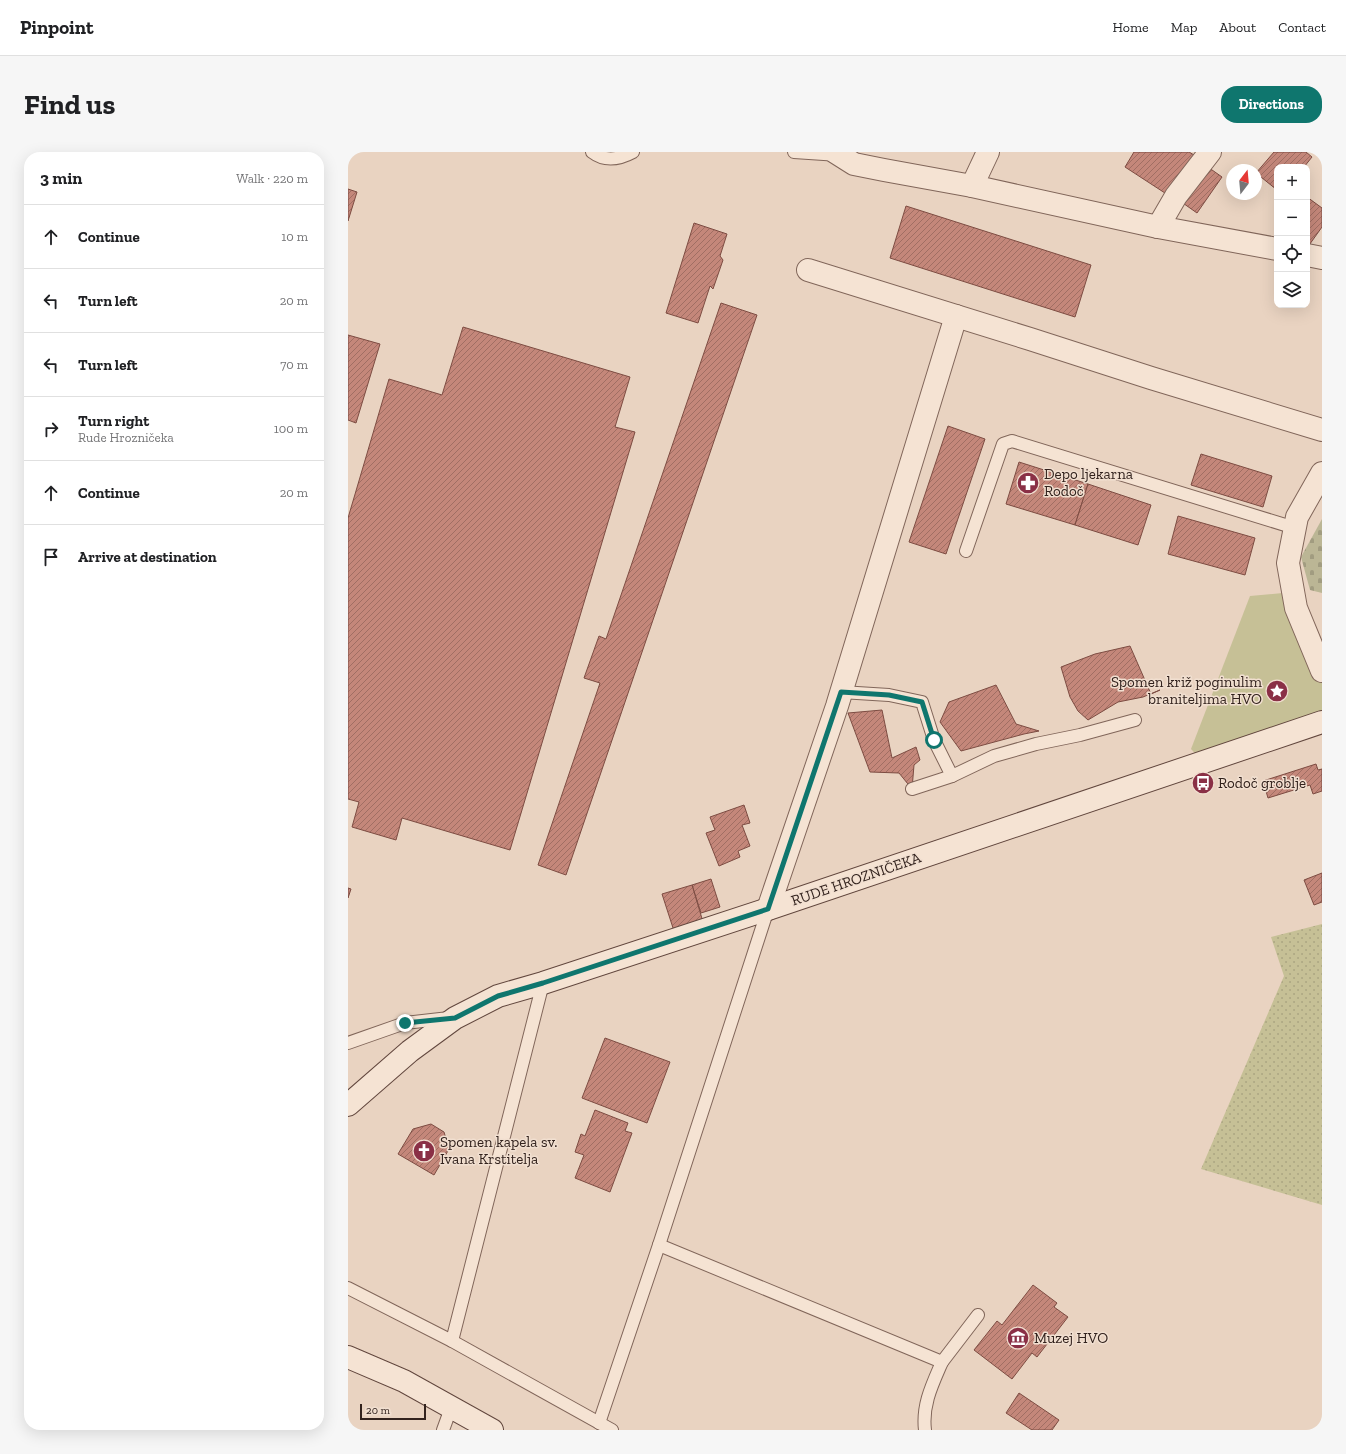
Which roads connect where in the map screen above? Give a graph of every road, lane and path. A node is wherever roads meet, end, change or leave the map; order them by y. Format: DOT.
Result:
graph roads {
  1 [pos="592,152"];
  2 [pos="633,152"];
  3 [pos="794,152"];
  4 [pos="988,152"];
  5 [pos="1210,152"];
  6 [pos="837,154"];
  7 [pos="972,186"];
  8 [pos="1158,227"];
  9 [pos="1274,247"];
  10 [pos="1310,255"];
  11 [pos="1322,258"];
  12 [pos="808,270"];
  13 [pos="956,316"];
  14 [pos="1322,430"];
  15 [pos="1322,473"];
  16 [pos="1295,528"];
  17 [pos="966,551"];
  18 [pos="1322,672"];
  19 [pos="841,692"];
  20 [pos="1135,720"];
  21 [pos="1322,722"];
  22 [pos="952,776"];
  23 [pos="912,789"];
  24 [pos="768,909"];
  25 [pos="543,983"];
  26 [pos="455,1018"];
  27 [pos="348,1043"];
  28 [pos="348,1105"];
  29 [pos="659,1245"];
  30 [pos="348,1288"];
  31 [pos="978,1315"];
  32 [pos="452,1341"];
  33 [pos="348,1357"];
  34 [pos="942,1362"];
  35 [pos="451,1408"];
  36 [pos="599,1423"];
  37 [pos="444,1430"];
  38 [pos="492,1430"];
  39 [pos="612,1430"];
  40 [pos="925,1430"];
  1 -- 2 [label="lane"];
  3 -- 6 [label="lane"];
  4 -- 7 [label="street"];
  5 -- 8 [label="street"];
  6 -- 7 [label="street"];
  7 -- 8 [label="street"];
  8 -- 9 [label="street"];
  10 -- 11 [label="street"];
  12 -- 13 [label="street"];
  13 -- 14 [label="street"];
  13 -- 19 [label="street"];
  15 -- 16 [label="street"];
  16 -- 17 [label="lane"];
  16 -- 18 [label="street"];
  19 -- 22 [label="lane"];
  19 -- 24 [label="street"];
  20 -- 22 [label="lane"];
  21 -- 24 [label="street, RUDE HROZNIČEKA"];
  22 -- 23 [label="lane"];
  24 -- 25 [label="street, RUDE HROZNIČEKA"];
  24 -- 29 [label="lane"];
  25 -- 26 [label="street, RUDE HROZNIČEKA"];
  25 -- 32 [label="lane"];
  26 -- 27 [label="lane"];
  26 -- 28 [label="street, RUDE HROZNIČEKA"];
  29 -- 34 [label="lane"];
  29 -- 36 [label="lane"];
  30 -- 32 [label="lane"];
  31 -- 34 [label="lane"];
  32 -- 36 [label="lane"];
  33 -- 35 [label="street"];
  34 -- 40 [label="lane"];
  35 -- 37 [label="lane"];
  35 -- 38 [label="street"];
  36 -- 39 [label="lane"];
}
